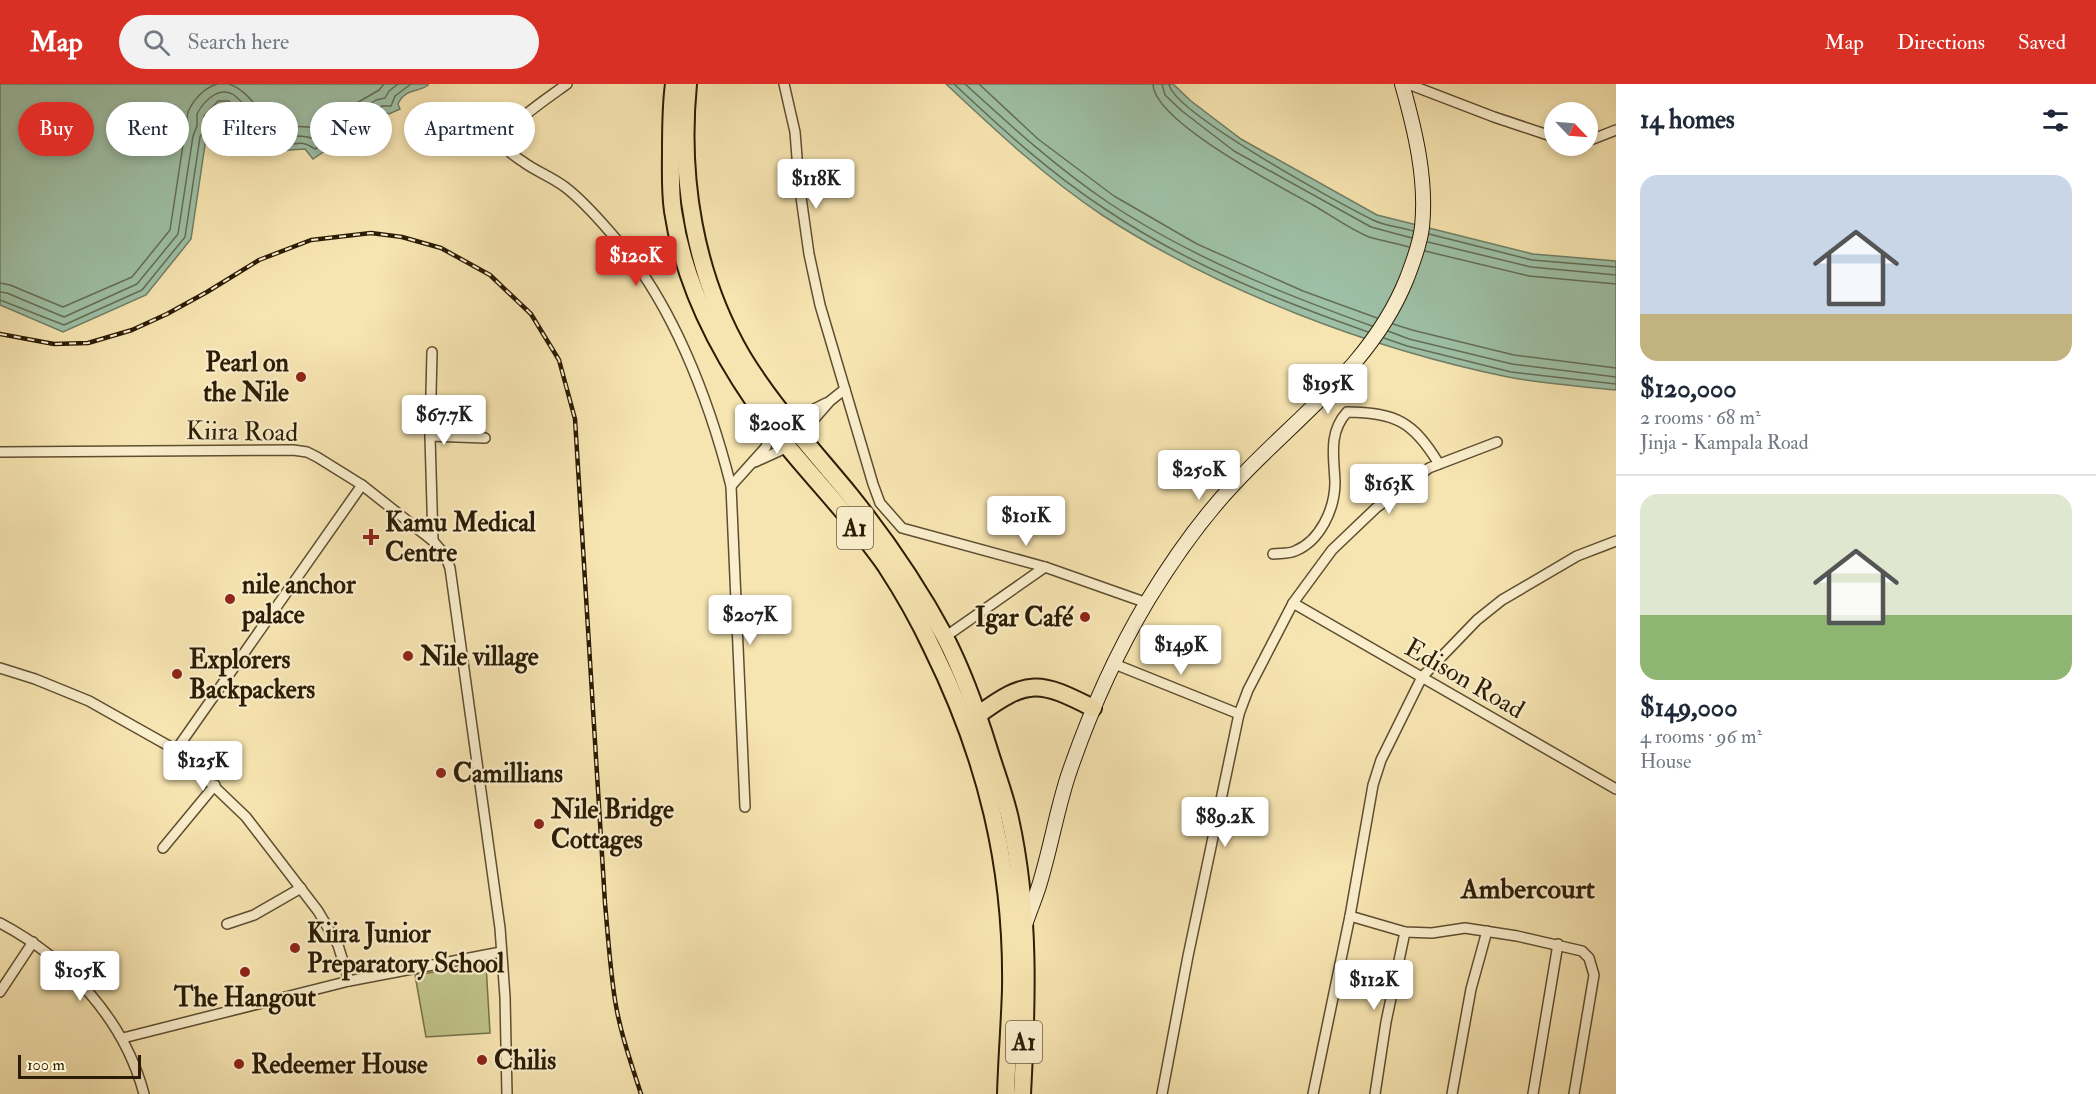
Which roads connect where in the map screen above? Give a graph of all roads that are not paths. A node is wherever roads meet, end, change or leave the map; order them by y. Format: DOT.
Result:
graph roads {
  1 [pos="567,84"];
  2 [pos="674,84"];
  3 [pos="688,84"];
  4 [pos="784,84"];
  5 [pos="1402,84"];
  6 [pos="1408,84"];
  7 [pos="1616,130"];
  8 [pos="1544,134"];
  9 [pos="1598,137"];
  10 [pos="432,352"];
  11 [pos="845,389"];
  12 [pos="830,401"];
  13 [pos="780,424"];
  14 [pos="430,436"];
  15 [pos="485,438"];
  16 [pos="794,441"];
  17 [pos="1497,442"];
  18 [pos="0,452"];
  19 [pos="1439,464"];
  20 [pos="748,465"];
  21 [pos="362,485"];
  22 [pos="731,486"];
  23 [pos="434,541"];
  24 [pos="1616,541"];
  25 [pos="1273,554"];
  26 [pos="1046,567"];
  27 [pos="1147,603"];
  28 [pos="1293,603"];
  29 [pos="945,637"];
  30 [pos="1112,663"];
  31 [pos="0,668"];
  32 [pos="1422,677"];
  33 [pos="1093,708"];
  34 [pos="1239,714"];
  35 [pos="978,715"];
  36 [pos="176,750"];
  37 [pos="215,785"];
  38 [pos="1616,789"];
  39 [pos="745,807"];
  40 [pos="163,848"];
  41 [pos="301,888"];
  42 [pos="1350,916"];
  43 [pos="0,922"];
  44 [pos="227,924"];
  45 [pos="1024,926"];
  46 [pos="1487,931"];
  47 [pos="1405,932"];
  48 [pos="33,942"];
  49 [pos="1558,944"];
  50 [pos="501,952"];
  51 [pos="349,981"];
  52 [pos="0,992"];
  53 [pos="123,1038"];
  54 [pos="144,1094"];
  55 [pos="507,1094"];
  56 [pos="1006,1094"];
  57 [pos="1022,1094"];
  58 [pos="1162,1094"];
  59 [pos="1313,1094"];
  60 [pos="1374,1094"];
  61 [pos="1452,1094"];
  62 [pos="1533,1094"];
  63 [pos="1574,1094"];
  1 -- 22 [label="street"];
  2 -- 13 [label="highway, A1"];
  3 -- 13 [label="highway, A1"];
  4 -- 11 [label="street"];
  5 -- 27 [label="main road"];
  6 -- 8 [label="street"];
  7 -- 9 [label="street"];
  10 -- 14 [label="street"];
  11 -- 12 [label="street"];
  11 -- 26 [label="street"];
  12 -- 13 [label="street"];
  12 -- 16 [label="street"];
  13 -- 16 [label="highway, A1"];
  13 -- 20 [label="street"];
  14 -- 15 [label="street"];
  14 -- 23 [label="street"];
  16 -- 20 [label="street"];
  16 -- 29 [label="highway, A1"];
  16 -- 56 [label="highway, A1"];
  17 -- 19 [label="street"];
  18 -- 21 [label="street, Kiira Road"];
  19 -- 25 [label="street"];
  19 -- 28 [label="street"];
  20 -- 22 [label="street"];
  21 -- 23 [label="street, Kiira Road"];
  21 -- 36 [label="street"];
  22 -- 39 [label="street"];
  23 -- 50 [label="street, Kiira Road"];
  24 -- 32 [label="street"];
  26 -- 27 [label="street"];
  26 -- 29 [label="street"];
  27 -- 30 [label="main road"];
  28 -- 32 [label="street, Edison Road"];
  28 -- 34 [label="street"];
  29 -- 35 [label="highway, A1"];
  30 -- 33 [label="main road"];
  30 -- 34 [label="street"];
  31 -- 36 [label="street"];
  32 -- 38 [label="street, Edison Road"];
  32 -- 42 [label="street"];
  33 -- 35 [label="highway"];
  33 -- 45 [label="main road"];
  34 -- 58 [label="street"];
  35 -- 45 [label="highway, A1"];
  36 -- 37 [label="street"];
  37 -- 40 [label="street"];
  37 -- 41 [label="street"];
  41 -- 44 [label="street"];
  41 -- 51 [label="street"];
  42 -- 47 [label="street"];
  42 -- 59 [label="street"];
  43 -- 48 [label="street"];
  45 -- 57 [label="highway, A1"];
  46 -- 47 [label="street"];
  46 -- 49 [label="street"];
  46 -- 61 [label="street"];
  47 -- 60 [label="street"];
  48 -- 52 [label="street"];
  48 -- 53 [label="street"];
  49 -- 62 [label="street"];
  49 -- 63 [label="street"];
  50 -- 51 [label="street"];
  50 -- 55 [label="street, Kiira Road"];
  51 -- 53 [label="street"];
  53 -- 54 [label="street"];
}
